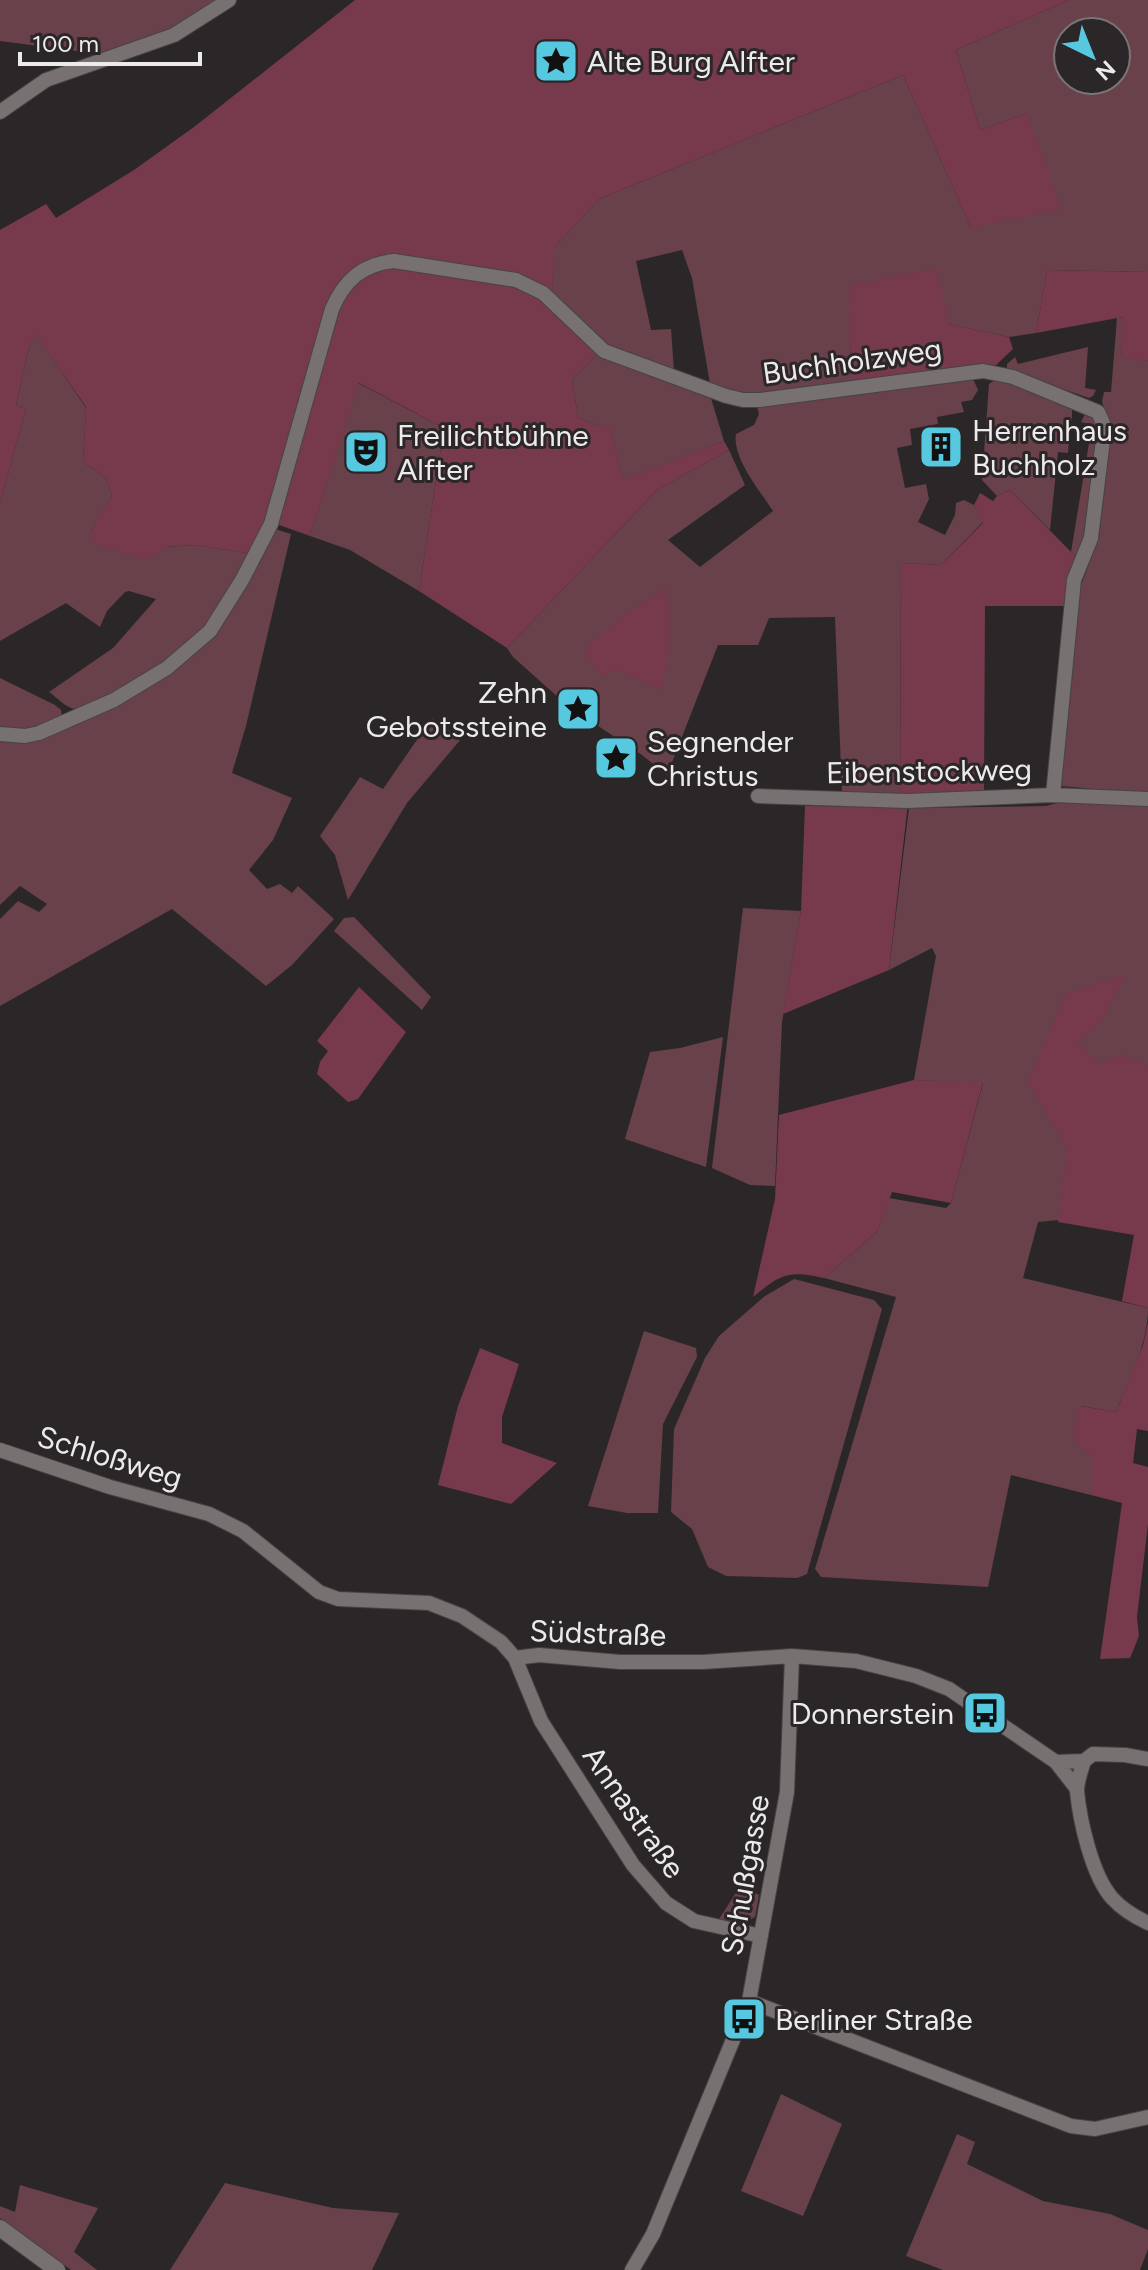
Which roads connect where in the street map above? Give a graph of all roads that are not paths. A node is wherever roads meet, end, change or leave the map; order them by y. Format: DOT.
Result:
graph roads {
  1 [pos="229,0"];
  2 [pos="0,112"];
  3 [pos="0,734"];
  4 [pos="1053,795"];
  5 [pos="758,796"];
  6 [pos="1148,799"];
  7 [pos="0,1450"];
  8 [pos="205,1512"];
  9 [pos="792,1656"];
  10 [pos="515,1658"];
  11 [pos="1148,1759"];
  12 [pos="1084,1761"];
  13 [pos="1056,1762"];
  14 [pos="1077,1789"];
  15 [pos="1148,1923"];
  16 [pos="761,1936"];
  17 [pos="749,2001"];
  18 [pos="1148,2117"];
  19 [pos="3,2231"];
  20 [pos="57,2270"];
  21 [pos="632,2270"];
  1 -- 2 [label="street"];
  3 -- 4 [label="street, Buchholzweg"];
  4 -- 5 [label="street, Eibenstockweg"];
  4 -- 6 [label="street, Eibenstockweg"];
  7 -- 8 [label="street, Schloßweg"];
  8 -- 10 [label="street, Südstraße"];
  9 -- 10 [label="street, Südstraße"];
  9 -- 13 [label="street"];
  9 -- 16 [label="street, Schußgasse"];
  10 -- 16 [label="street, Annastraße"];
  11 -- 12 [label="street"];
  12 -- 13 [label="street"];
  12 -- 14 [label="street"];
  13 -- 14 [label="street"];
  14 -- 15 [label="street"];
  16 -- 17 [label="street, Schußgasse"];
  17 -- 18 [label="street"];
  17 -- 21 [label="street, Schußgasse"];
  19 -- 20 [label="street"];
}
